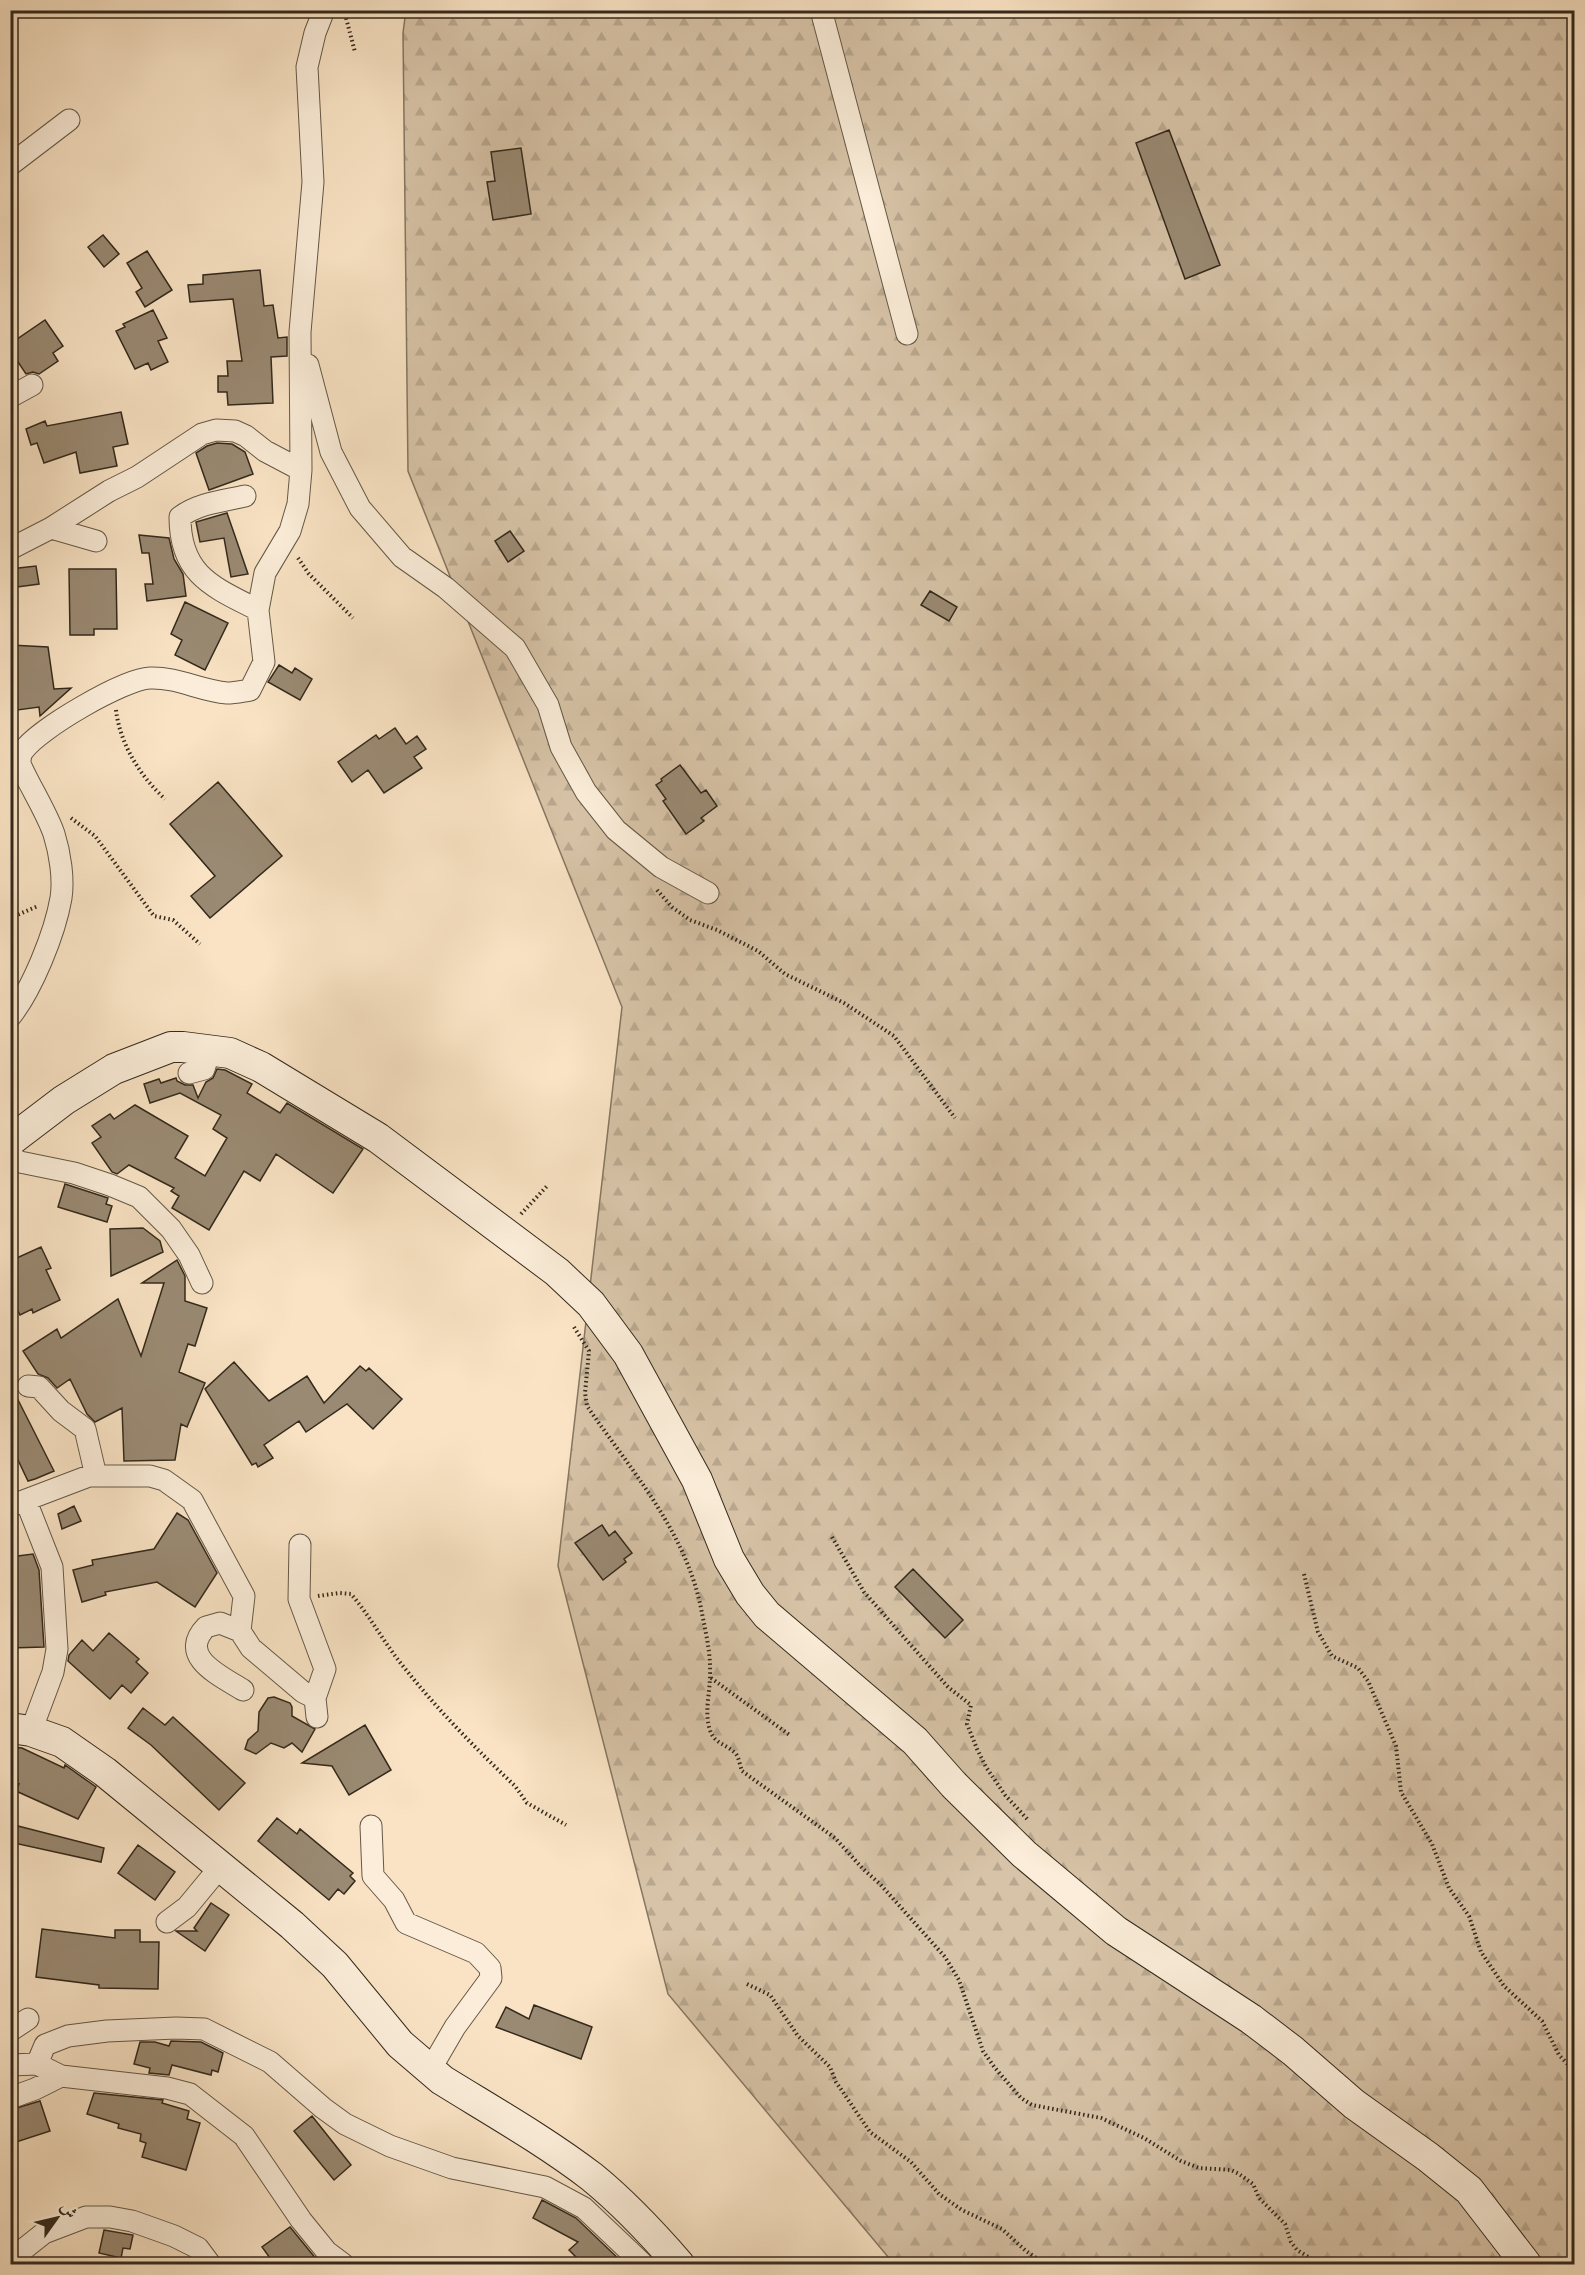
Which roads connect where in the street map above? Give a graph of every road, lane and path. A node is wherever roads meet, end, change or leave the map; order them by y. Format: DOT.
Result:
graph roads {
  1 [pos="324,10"];
  2 [pos="345,10"];
  3 [pos="821,10"];
  4 [pos="354,51"];
  5 [pos="69,120"];
  6 [pos="10,165"];
  7 [pos="300,333"];
  8 [pos="907,334"];
  9 [pos="32,385"];
  10 [pos="10,397"];
  11 [pos="301,470"];
  12 [pos="245,496"];
  13 [pos="51,528"];
  14 [pos="290,531"];
  15 [pos="96,541"];
  16 [pos="10,549"];
  17 [pos="258,610"];
  18 [pos="353,618"];
  19 [pos="126,684"];
  20 [pos="15,760"];
  21 [pos="165,800"];
  22 [pos="65,814"];
  23 [pos="651,883"];
  24 [pos="708,893"];
  25 [pos="200,944"];
  26 [pos="10,1017"];
  27 [pos="210,1050"];
  28 [pos="189,1073"];
  29 [pos="955,1118"];
  30 [pos="10,1141"];
  31 [pos="10,1157"];
  32 [pos="548,1185"];
  33 [pos="501,1228"];
  34 [pos="202,1283"];
  35 [pos="573,1326"];
  36 [pos="28,1386"];
  37 [pos="96,1476"];
  38 [pos="18,1504"];
  39 [pos="832,1537"];
  40 [pos="300,1545"];
  41 [pos="1304,1574"];
  42 [pos="299,1599"];
  43 [pos="240,1630"];
  44 [pos="710,1677"];
  45 [pos="243,1689"];
  46 [pos="21,1730"];
  47 [pos="792,1736"];
  48 [pos="566,1825"];
  49 [pos="371,1826"];
  50 [pos="1024,1854"];
  51 [pos="220,1867"];
  52 [pos="167,1922"];
  53 [pos="747,1984"];
  54 [pos="28,2019"];
  55 [pos="10,2031"];
  56 [pos="36,2064"];
  57 [pos="10,2065"];
  58 [pos="430,2070"];
  59 [pos="1575,2071"];
  60 [pos="61,2076"];
  61 [pos="10,2098"];
  62 [pos="10,2260"];
  63 [pos="210,2265"];
  64 [pos="343,2265"];
  65 [pos="643,2265"];
  66 [pos="679,2265"];
  67 [pos="1046,2265"];
  68 [pos="1320,2265"];
  69 [pos="1526,2265"];
  1 -- 7 [label="street"];
  2 -- 4 [label="path"];
  3 -- 8 [label="street"];
  5 -- 6 [label="street"];
  7 -- 11 [label="street"];
  7 -- 24 [label="street"];
  9 -- 10 [label="street"];
  11 -- 13 [label="street"];
  11 -- 14 [label="street"];
  12 -- 17 [label="street"];
  13 -- 15 [label="street"];
  13 -- 16 [label="street"];
  14 -- 17 [label="street"];
  14 -- 18 [label="path"];
  17 -- 19 [label="street"];
  19 -- 20 [label="street"];
  19 -- 21 [label="path"];
  20 -- 26 [label="street"];
  22 -- 25 [label="path"];
  23 -- 29 [label="path"];
  27 -- 28 [label="street"];
  27 -- 30 [label="street"];
  27 -- 33 [label="street"];
  31 -- 34 [label="street"];
  32 -- 33 [label="path"];
  33 -- 50 [label="street"];
  35 -- 44 [label="path"];
  36 -- 37 [label="street"];
  37 -- 38 [label="street"];
  37 -- 43 [label="street"];
  38 -- 46 [label="street"];
  39 -- 50 [label="path"];
  40 -- 42 [label="street"];
  41 -- 59 [label="path"];
  42 -- 43 [label="street"];
  42 -- 48 [label="path"];
  43 -- 45 [label="street"];
  44 -- 47 [label="path"];
  44 -- 68 [label="path"];
  46 -- 51 [label="street"];
  49 -- 58 [label="street"];
  50 -- 69 [label="street"];
  51 -- 52 [label="street"];
  51 -- 58 [label="street"];
  53 -- 67 [label="path"];
  54 -- 55 [label="street"];
  56 -- 57 [label="street"];
  56 -- 60 [label="street"];
  56 -- 65 [label="street"];
  58 -- 66 [label="street"];
  60 -- 61 [label="street"];
  60 -- 64 [label="street"];
  62 -- 63 [label="street"];
}
